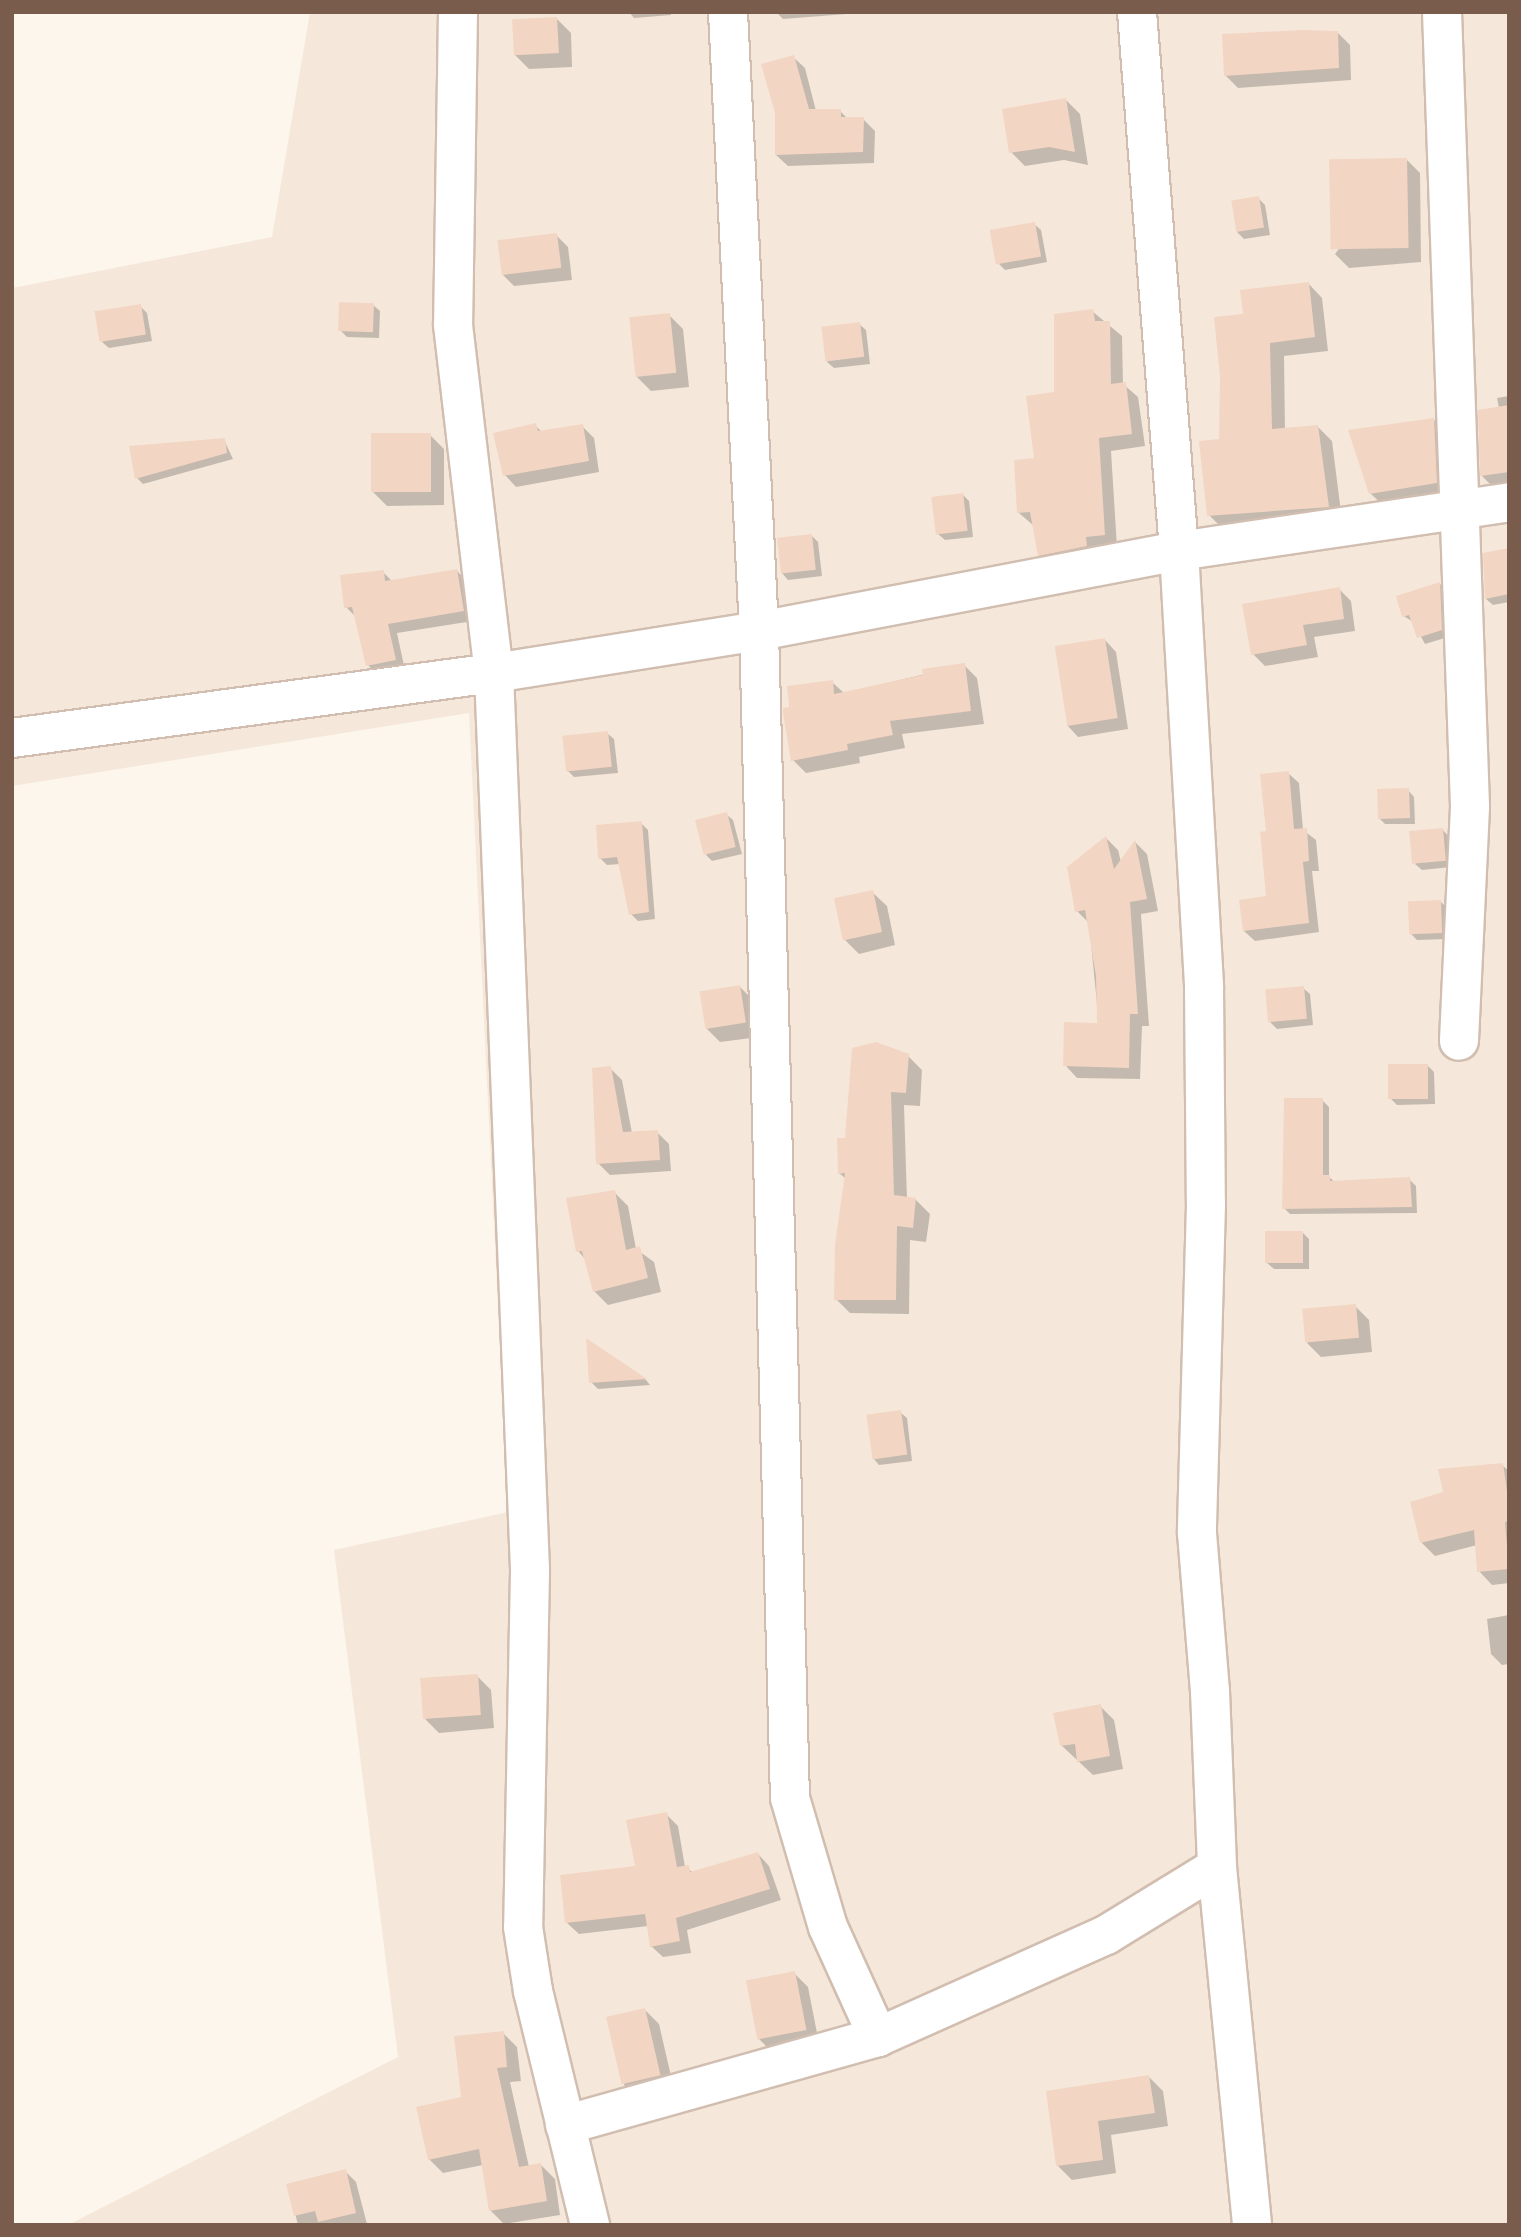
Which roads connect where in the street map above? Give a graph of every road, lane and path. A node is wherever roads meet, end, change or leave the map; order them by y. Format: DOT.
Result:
graph roads {
  1 [pos="458,12"];
  2 [pos="727,12"];
  3 [pos="1137,12"];
  4 [pos="1442,12"];
  5 [pos="1509,502"];
  6 [pos="1458,509"];
  7 [pos="1179,551"];
  8 [pos="759,631"];
  9 [pos="494,673"];
  10 [pos="12,738"];
  11 [pos="1459,1041"];
  12 [pos="1217,1867"];
  13 [pos="878,2037"];
  14 [pos="565,2125"];
  15 [pos="590,2225"];
  16 [pos="1252,2225"];
  1 -- 9 [label="street"];
  2 -- 8 [label="street"];
  3 -- 7 [label="street"];
  4 -- 6 [label="street"];
  5 -- 6 [label="street"];
  6 -- 7 [label="street"];
  6 -- 11 [label="street"];
  7 -- 8 [label="street"];
  7 -- 12 [label="street"];
  8 -- 9 [label="street"];
  8 -- 13 [label="street"];
  9 -- 10 [label="street"];
  9 -- 14 [label="street"];
  12 -- 13 [label="street"];
  12 -- 16 [label="street"];
  13 -- 14 [label="street"];
  14 -- 15 [label="street"];
}
